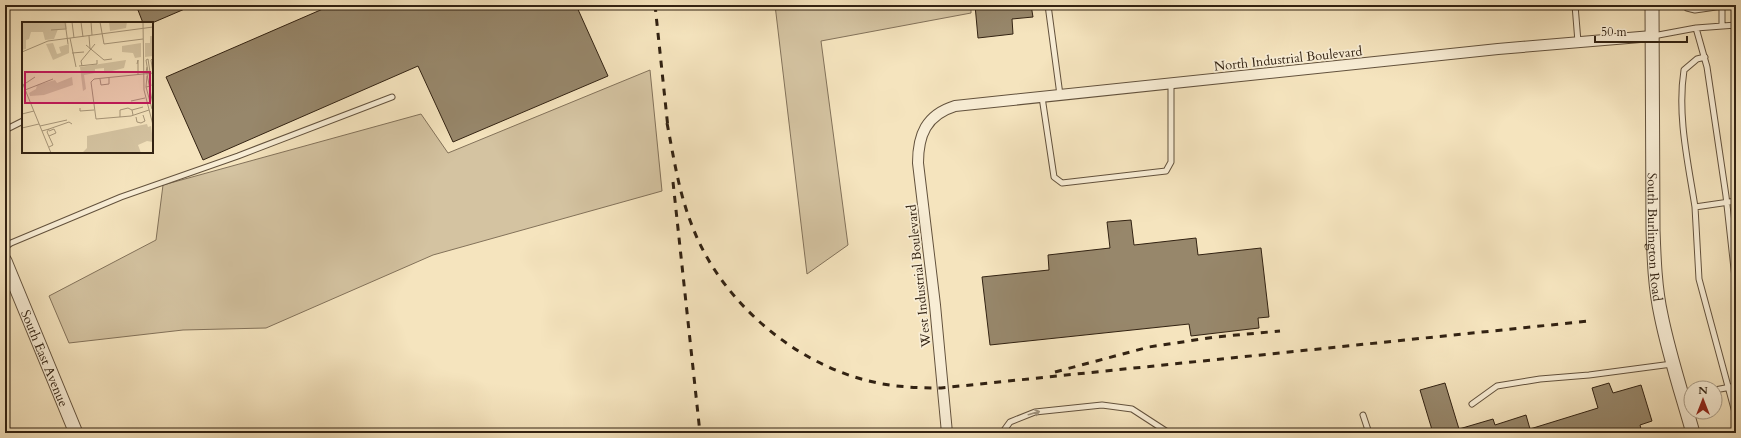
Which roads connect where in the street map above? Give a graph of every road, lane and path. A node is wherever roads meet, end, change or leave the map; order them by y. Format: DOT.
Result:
graph roads {
  1 [pos="1048,5"];
  2 [pos="1575,5"];
  3 [pos="1652,5"];
  4 [pos="1685,5"];
  5 [pos="1722,5"];
  6 [pos="1730,5"];
  7 [pos="1735,25"];
  8 [pos="1722,26"];
  9 [pos="1696,28"];
  10 [pos="1652,36"];
  11 [pos="1736,36"];
  12 [pos="1578,42"];
  13 [pos="1705,57"];
  14 [pos="1171,83"];
  15 [pos="1060,95"];
  16 [pos="392,97"];
  17 [pos="1042,97"];
  18 [pos="931,120"];
  19 [pos="22,122"];
  20 [pos="5,130"];
  21 [pos="1736,201"];
  22 [pos="1727,203"];
  23 [pos="1695,207"];
  24 [pos="5,247"];
  25 [pos="5,261"];
  26 [pos="1736,287"];
  27 [pos="1673,364"];
  28 [pos="1727,386"];
  29 [pos="1736,386"];
  30 [pos="1723,387"];
  31 [pos="1683,389"];
  32 [pos="1472,404"];
  33 [pos="1363,415"];
  34 [pos="1736,416"];
  35 [pos="1691,420"];
  36 [pos="76,433"];
  37 [pos="946,433"];
  38 [pos="1002,433"];
  39 [pos="1169,433"];
  40 [pos="1369,433"];
  41 [pos="1693,433"];
  1 -- 15 [label="lane"];
  2 -- 12 [label="lane"];
  3 -- 10 [label="street, South Burlington Road"];
  4 -- 5 [label="lane"];
  5 -- 6 [label="lane"];
  5 -- 8 [label="lane"];
  7 -- 8 [label="lane"];
  7 -- 11 [label="lane"];
  8 -- 9 [label="lane"];
  9 -- 10 [label="lane"];
  9 -- 13 [label="lane"];
  10 -- 12 [label="street, North Industrial Boulevard"];
  10 -- 27 [label="street, South Burlington Road"];
  12 -- 14 [label="street, North Industrial Boulevard"];
  13 -- 22 [label="lane"];
  13 -- 23 [label="lane"];
  14 -- 15 [label="street, North Industrial Boulevard"];
  14 -- 17 [label="lane"];
  15 -- 17 [label="street, North Industrial Boulevard"];
  16 -- 24 [label="lane"];
  17 -- 18 [label="street, North Industrial Boulevard"];
  18 -- 37 [label="street, West Industrial Boulevard"];
  19 -- 20 [label="lane"];
  21 -- 22 [label="lane"];
  22 -- 23 [label="lane"];
  22 -- 26 [label="lane"];
  23 -- 28 [label="lane"];
  25 -- 36 [label="street, South East Avenue"];
  27 -- 31 [label="street, South Burlington Road"];
  27 -- 32 [label="lane"];
  28 -- 29 [label="lane"];
  28 -- 30 [label="lane"];
  28 -- 34 [label="lane"];
  33 -- 40 [label="lane"];
  35 -- 41 [label="street, South Burlington Road"];
  38 -- 39 [label="lane, one-way"];
}
